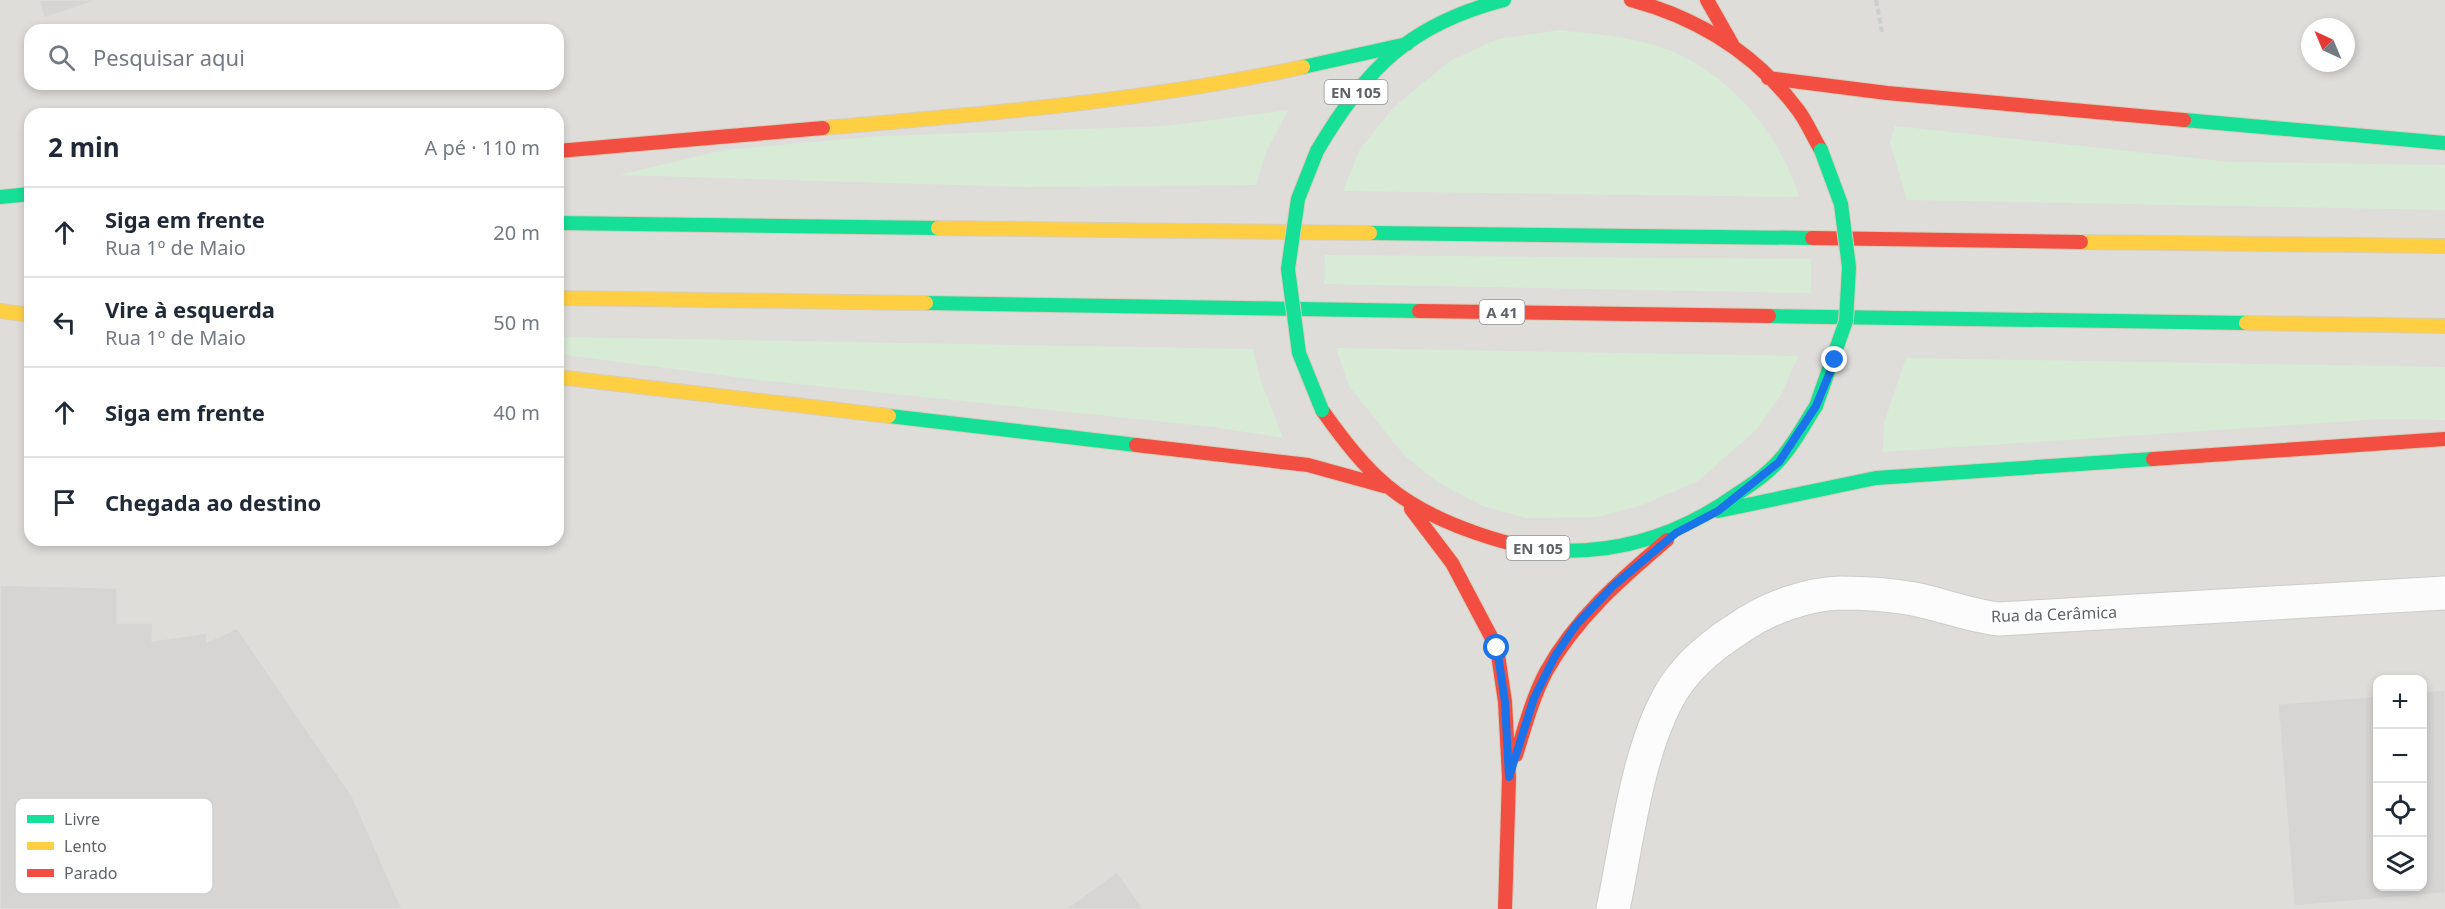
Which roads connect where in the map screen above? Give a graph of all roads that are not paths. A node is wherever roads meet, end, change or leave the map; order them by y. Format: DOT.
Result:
graph roads {
  1 [pos="1462,0"];
  2 [pos="1504,0"];
  3 [pos="1631,0"];
  4 [pos="1707,0"];
  5 [pos="1434,24"];
  6 [pos="1407,44"];
  7 [pos="1732,44"];
  8 [pos="1768,78"];
  9 [pos="2445,143"];
  10 [pos="564,150"];
  11 [pos="24,195"];
  12 [pos="0,197"];
  13 [pos="0,203"];
  14 [pos="24,205"];
  15 [pos="564,223"];
  16 [pos="2445,246"];
  17 [pos="564,298"];
  18 [pos="24,309"];
  19 [pos="0,311"];
  20 [pos="24,314"];
  21 [pos="2445,326"];
  22 [pos="564,378"];
  23 [pos="2445,440"];
  24 [pos="1384,486"];
  25 [pos="1406,502"];
  26 [pos="1718,511"];
  27 [pos="1676,533"];
  28 [pos="2445,593"];
  29 [pos="1509,777"];
  30 [pos="1505,909"];
  31 [pos="1613,909"];
  1 -- 5 [label="main road, EN 105"];
  2 -- 5 [label="main road, EN 105"];
  3 -- 7 [label="main road, EN 105"];
  4 -- 7 [label="main road, EN 105"];
  5 -- 6 [label="main road, EN 105"];
  6 -- 10 [label="main road"];
  6 -- 24 [label="main road, EN 105, bridge"];
  7 -- 8 [label="main road, EN 105"];
  8 -- 9 [label="main road"];
  8 -- 26 [label="main road, EN 105, bridge"];
  11 -- 12 [label="main road"];
  13 -- 14 [label="main road"];
  15 -- 16 [label="main road"];
  17 -- 21 [label="main road, A 41"];
  18 -- 19 [label="main road"];
  19 -- 20 [label="main road"];
  22 -- 24 [label="main road"];
  23 -- 26 [label="main road"];
  24 -- 25 [label="main road, EN 105"];
  25 -- 27 [label="main road, EN 105"];
  25 -- 29 [label="main road, EN 105"];
  26 -- 27 [label="main road, EN 105"];
  27 -- 29 [label="main road, EN 105"];
  28 -- 31 [label="street, Rua da Cerâmica"];
  29 -- 30 [label="main road, EN 105"];
}
